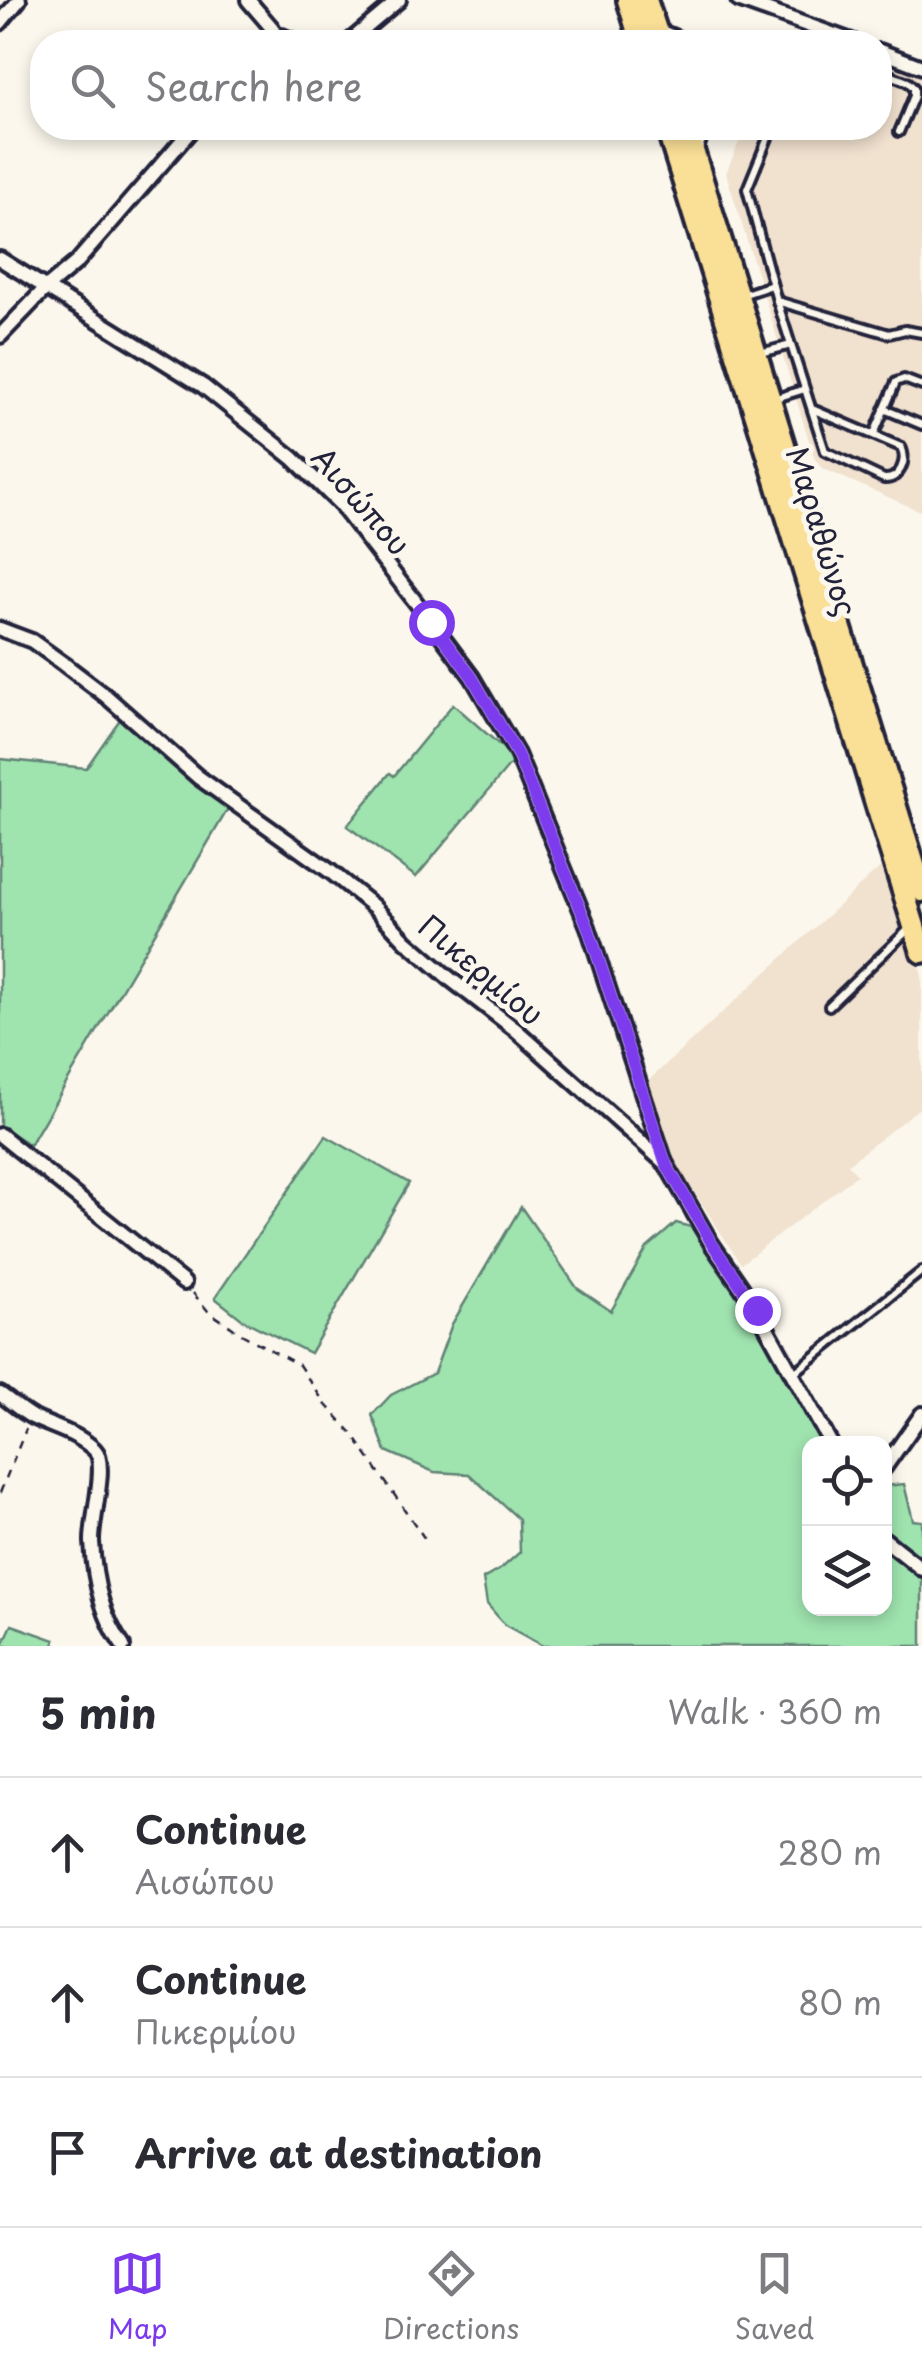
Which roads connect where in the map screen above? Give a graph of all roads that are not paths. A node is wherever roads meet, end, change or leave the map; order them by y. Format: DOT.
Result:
graph roads {
  1 [pos="19,0"];
  2 [pos="248,0"];
  3 [pos="398,0"];
  4 [pos="628,0"];
  5 [pos="646,0"];
  6 [pos="738,0"];
  7 [pos="0,23"];
  8 [pos="272,30"];
  9 [pos="363,30"];
  10 [pos="647,30"];
  11 [pos="651,30"];
  12 [pos="813,30"];
  13 [pos="892,56"];
  14 [pos="922,66"];
  15 [pos="892,75"];
  16 [pos="898,132"];
  17 [pos="184,140"];
  18 [pos="671,140"];
  19 [pos="690,140"];
  20 [pos="702,140"];
  21 [pos="767,140"];
  22 [pos="696,160"];
  23 [pos="0,259"];
  24 [pos="772,286"];
  25 [pos="45,290"];
  26 [pos="738,296"];
  27 [pos="777,301"];
  28 [pos="922,333"];
  29 [pos="0,336"];
  30 [pos="791,345"];
  31 [pos="756,355"];
  32 [pos="922,386"];
  33 [pos="805,389"];
  34 [pos="770,400"];
  35 [pos="812,409"];
  36 [pos="884,409"];
  37 [pos="922,424"];
  38 [pos="874,434"];
  39 [pos="0,629"];
  40 [pos="922,891"];
  41 [pos="914,926"];
  42 [pos="922,952"];
  43 [pos="830,1006"];
  44 [pos="0,1134"];
  45 [pos="666,1164"];
  46 [pos="922,1271"];
  47 [pos="184,1283"];
  48 [pos="794,1373"];
  49 [pos="0,1394"];
  50 [pos="922,1414"];
  51 [pos="827,1436"];
  52 [pos="892,1457"];
  53 [pos="892,1546"];
  54 [pos="922,1569"];
  55 [pos="123,1646"];
  1 -- 7 [label="street"];
  2 -- 8 [label="street"];
  3 -- 9 [label="street"];
  4 -- 10 [label="main road"];
  5 -- 11 [label="main road"];
  6 -- 12 [label="street"];
  13 -- 14 [label="street"];
  15 -- 16 [label="lane"];
  17 -- 25 [label="street"];
  18 -- 41 [label="main road, Μαραθώνος"];
  19 -- 22 [label="main road, Μαραθώνος"];
  20 -- 22 [label="lane"];
  21 -- 24 [label="lane"];
  22 -- 26 [label="main road, Μαραθώνος"];
  23 -- 25 [label="street, Αισώπου"];
  24 -- 26 [label="lane"];
  24 -- 27 [label="lane"];
  25 -- 29 [label="street"];
  25 -- 45 [label="street, Αισώπου"];
  26 -- 31 [label="main road, Μαραθώνος"];
  27 -- 28 [label="lane"];
  27 -- 30 [label="lane"];
  30 -- 31 [label="lane"];
  30 -- 33 [label="lane"];
  31 -- 34 [label="main road, Μαραθώνος"];
  32 -- 36 [label="lane"];
  33 -- 34 [label="lane"];
  33 -- 35 [label="lane"];
  34 -- 40 [label="main road, Μαραθώνος"];
  35 -- 38 [label="lane"];
  35 -- 38 [label="lane"];
  36 -- 37 [label="lane"];
  36 -- 38 [label="lane"];
  39 -- 45 [label="street, Πικερμίου"];
  41 -- 42 [label="main road, Μαραθώνος"];
  41 -- 43 [label="lane"];
  44 -- 47 [label="street"];
  45 -- 48 [label="street, Πικερμίου"];
  46 -- 48 [label="lane"];
  48 -- 51 [label="street, Πικερμίου"];
  49 -- 55 [label="street"];
  50 -- 52 [label="street"];
  53 -- 54 [label="street"];
}
